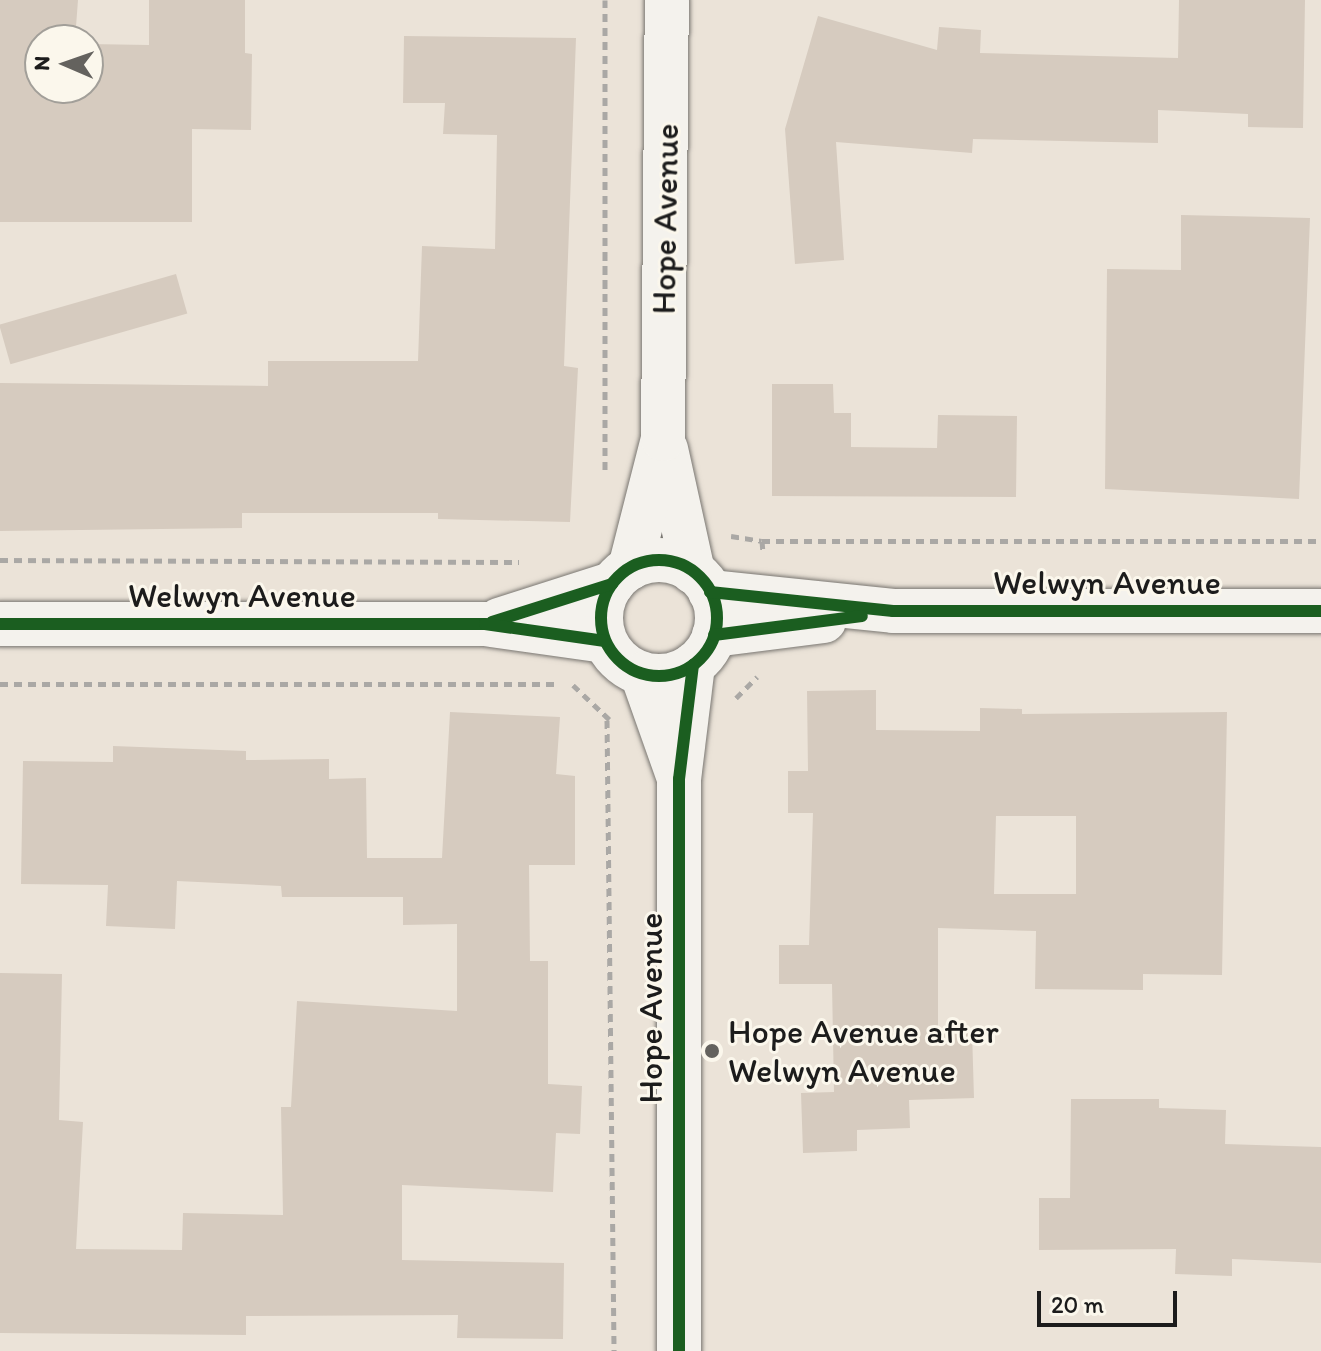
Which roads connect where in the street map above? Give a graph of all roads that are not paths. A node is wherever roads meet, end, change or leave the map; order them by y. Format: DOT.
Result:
graph roads {
  1 [pos="667,0"];
  2 [pos="663,439"];
  3 [pos="621,576"];
  4 [pos="702,582"];
  5 [pos="893,611"];
  6 [pos="1321,611"];
  7 [pos="0,624"];
  8 [pos="485,624"];
  9 [pos="605,641"];
  10 [pos="704,650"];
  11 [pos="642,674"];
  12 [pos="679,779"];
  13 [pos="679,1351"];
  1 -- 2 [label="street, Hope Avenue"];
  2 -- 3 [label="street, Hope Avenue"];
  2 -- 4 [label="street, Hope Avenue"];
  3 -- 4 [label="street, Welwyn Avenue"];
  3 -- 8 [label="street, Welwyn Avenue"];
  3 -- 9 [label="street"];
  4 -- 5 [label="street, Welwyn Avenue"];
  4 -- 10 [label="street"];
  5 -- 6 [label="street, Welwyn Avenue"];
  5 -- 10 [label="street, Welwyn Avenue"];
  7 -- 8 [label="street, Welwyn Avenue"];
  8 -- 9 [label="street, Welwyn Avenue"];
  9 -- 11 [label="street"];
  10 -- 11 [label="street, Welwyn Avenue"];
  10 -- 12 [label="street, Hope Avenue"];
  11 -- 12 [label="street, Hope Avenue"];
  12 -- 13 [label="street, Hope Avenue"];
}
